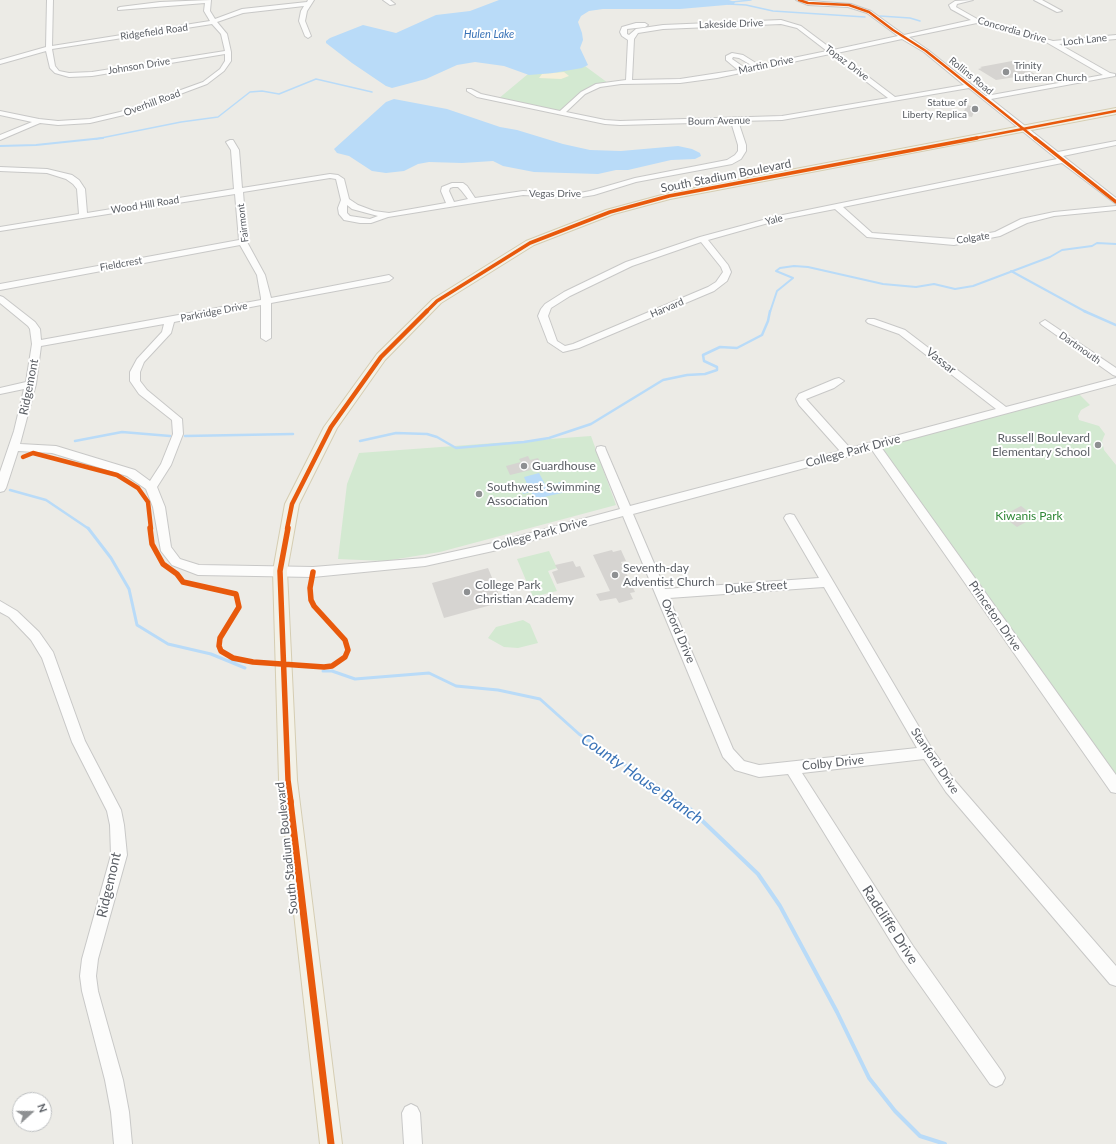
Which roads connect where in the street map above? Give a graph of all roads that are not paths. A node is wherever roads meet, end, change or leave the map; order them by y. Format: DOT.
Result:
graph roads {
  1 [pos="50,0"];
  2 [pos="209,0"];
  3 [pos="799,0"];
  4 [pos="851,0"];
  5 [pos="970,0"];
  6 [pos="1037,0"];
  7 [pos="309,2"];
  8 [pos="837,4"];
  9 [pos="120,9"];
  10 [pos="1059,11"];
  11 [pos="977,21"];
  12 [pos="215,22"];
  13 [pos="661,27"];
  14 [pos="799,27"];
  15 [pos="308,36"];
  16 [pos="903,36"];
  17 [pos="1116,37"];
  18 [pos="631,39"];
  19 [pos="1054,43"];
  20 [pos="49,48"];
  21 [pos="831,51"];
  22 [pos="228,52"];
  23 [pos="0,62"];
  24 [pos="758,67"];
  25 [pos="743,70"];
  26 [pos="1113,75"];
  27 [pos="629,82"];
  28 [pos="970,86"];
  29 [pos="469,90"];
  30 [pos="985,98"];
  31 [pos="894,99"];
  32 [pos="1116,110"];
  33 [pos="0,113"];
  34 [pos="561,113"];
  35 [pos="734,120"];
  36 [pos="38,121"];
  37 [pos="1022,128"];
  38 [pos="0,138"];
  39 [pos="230,142"];
  40 [pos="1116,143"];
  41 [pos="1056,155"];
  42 [pos="1064,160"];
  43 [pos="0,169"];
  44 [pos="239,190"];
  45 [pos="345,200"];
  46 [pos="472,200"];
  47 [pos="1116,202"];
  48 [pos="451,204"];
  49 [pos="837,206"];
  50 [pos="1116,208"];
  51 [pos="83,215"];
  52 [pos="389,215"];
  53 [pos="0,229"];
  54 [pos="703,238"];
  55 [pos="243,242"];
  56 [pos="389,278"];
  57 [pos="0,287"];
  58 [pos="0,299"];
  59 [pos="267,302"];
  60 [pos="170,320"];
  61 [pos="872,322"];
  62 [pos="1045,323"];
  63 [pos="266,338"];
  64 [pos="37,344"];
  65 [pos="562,349"];
  66 [pos="1116,373"];
  67 [pos="839,381"];
  68 [pos="1116,381"];
  69 [pos="31,384"];
  70 [pos="0,391"];
  71 [pos="1005,411"];
  72 [pos="874,445"];
  73 [pos="14,447"];
  74 [pos="601,450"];
  75 [pos="847,452"];
  76 [pos="151,487"];
  77 [pos="0,488"];
  78 [pos="626,511"];
  79 [pos="790,518"];
  80 [pos="280,571"];
  81 [pos="826,582"];
  82 [pos="662,594"];
  83 [pos="0,606"];
  84 [pos="928,753"];
  85 [pos="740,766"];
  86 [pos="790,767"];
  87 [pos="1116,787"];
  88 [pos="1116,978"];
  89 [pos="996,1078"];
  90 [pos="411,1113"];
  91 [pos="123,1144"];
  92 [pos="331,1144"];
  93 [pos="413,1144"];
  1 -- 20 [label="street"];
  2 -- 9 [label="street"];
  2 -- 12 [label="street"];
  3 -- 8 [label="street, Rollins Road"];
  4 -- 8 [label="street"];
  5 -- 11 [label="street, Concordia Drive"];
  6 -- 10 [label="street"];
  7 -- 12 [label="street, Ridgefield Road"];
  7 -- 15 [label="street"];
  8 -- 16 [label="street, Rollins Road"];
  11 -- 16 [label="street, Martin Drive"];
  11 -- 19 [label="street, Concordia Drive"];
  12 -- 20 [label="street, Ridgefield Road"];
  12 -- 22 [label="street"];
  13 -- 14 [label="street, Lakeside Drive"];
  13 -- 18 [label="street"];
  13 -- 18 [label="street"];
  14 -- 21 [label="street, Topaz Drive"];
  16 -- 21 [label="street, Martin Drive"];
  16 -- 28 [label="street, Rollins Road"];
  17 -- 19 [label="street, Loch Lane"];
  18 -- 27 [label="street"];
  19 -- 26 [label="street, Concordia Drive"];
  20 -- 22 [label="street, Johnson Drive"];
  20 -- 23 [label="street, Ridgefield Road"];
  21 -- 24 [label="street, Martin Drive"];
  21 -- 31 [label="street, Topaz Drive"];
  22 -- 36 [label="street, Overhill Road"];
  24 -- 25 [label="street, Martin Drive"];
  24 -- 25 [label="street"];
  25 -- 27 [label="street, Martin Drive"];
  26 -- 30 [label="street"];
  27 -- 34 [label="street, Martin Drive"];
  28 -- 30 [label="street, Rollins Road"];
  28 -- 31 [label="street, Bourn Avenue"];
  29 -- 34 [label="street, Bourn Avenue"];
  30 -- 37 [label="street, Rollins Road"];
  31 -- 35 [label="street, Bourn Avenue"];
  32 -- 37 [label="main road, South Stadium Boulevard"];
  33 -- 36 [label="street, Overhill Road"];
  34 -- 35 [label="street, Bourn Avenue"];
  35 -- 46 [label="street, Vegas Drive"];
  36 -- 38 [label="street"];
  37 -- 41 [label="street, Rollins Road"];
  37 -- 80 [label="main road, South Stadium Boulevard"];
  39 -- 44 [label="street, Fairmont"];
  40 -- 41 [label="street"];
  41 -- 42 [label="street, Rollins Road"];
  42 -- 47 [label="street, Rollins Road"];
  42 -- 49 [label="street, Yale"];
  43 -- 51 [label="street"];
  44 -- 45 [label="street, Wood Hill Road"];
  44 -- 51 [label="street, Wood Hill Road"];
  44 -- 55 [label="street, Fairmont"];
  45 -- 52 [label="street, Vegas Drive"];
  45 -- 52 [label="street"];
  46 -- 48 [label="street, Vegas Drive"];
  46 -- 48 [label="street"];
  48 -- 52 [label="street, Vegas Drive"];
  49 -- 50 [label="street, Colgate"];
  49 -- 54 [label="street, Yale"];
  51 -- 53 [label="street, Wood Hill Road"];
  54 -- 65 [label="street, Yale"];
  54 -- 65 [label="street, Harvard"];
  55 -- 57 [label="street, Fieldcrest"];
  55 -- 59 [label="street, Fairmont"];
  56 -- 59 [label="street, Parkridge Drive"];
  58 -- 64 [label="street, Ridgemont"];
  59 -- 60 [label="street, Parkridge Drive"];
  59 -- 63 [label="street, Fairmont"];
  60 -- 64 [label="street, Parkridge Drive"];
  60 -- 76 [label="street"];
  61 -- 71 [label="street, Vassar"];
  62 -- 66 [label="street, Dartmouth"];
  64 -- 69 [label="street, Ridgemont"];
  67 -- 75 [label="street"];
  68 -- 71 [label="street, College Park Drive"];
  69 -- 70 [label="street"];
  69 -- 73 [label="street, Ridgemont"];
  71 -- 72 [label="street, College Park Drive"];
  72 -- 75 [label="street, College Park Drive"];
  72 -- 87 [label="street, Princeton Drive"];
  73 -- 76 [label="street"];
  73 -- 77 [label="street, Ridgemont"];
  74 -- 78 [label="street, Oxford Drive"];
  75 -- 78 [label="street, College Park Drive"];
  76 -- 80 [label="street, College Park Drive"];
  78 -- 80 [label="street, College Park Drive"];
  78 -- 82 [label="street, Oxford Drive"];
  79 -- 81 [label="street, Stanford Drive"];
  80 -- 92 [label="main road, South Stadium Boulevard"];
  81 -- 82 [label="street, Duke Street"];
  81 -- 84 [label="street, Stanford Drive"];
  82 -- 85 [label="street, Oxford Drive"];
  83 -- 91 [label="street, Ridgemont"];
  84 -- 86 [label="street, Colby Drive"];
  84 -- 88 [label="street, Stanford Drive"];
  85 -- 86 [label="street, Colby Drive"];
  86 -- 89 [label="street, Radcliffe Drive"];
  90 -- 93 [label="street"];
}
